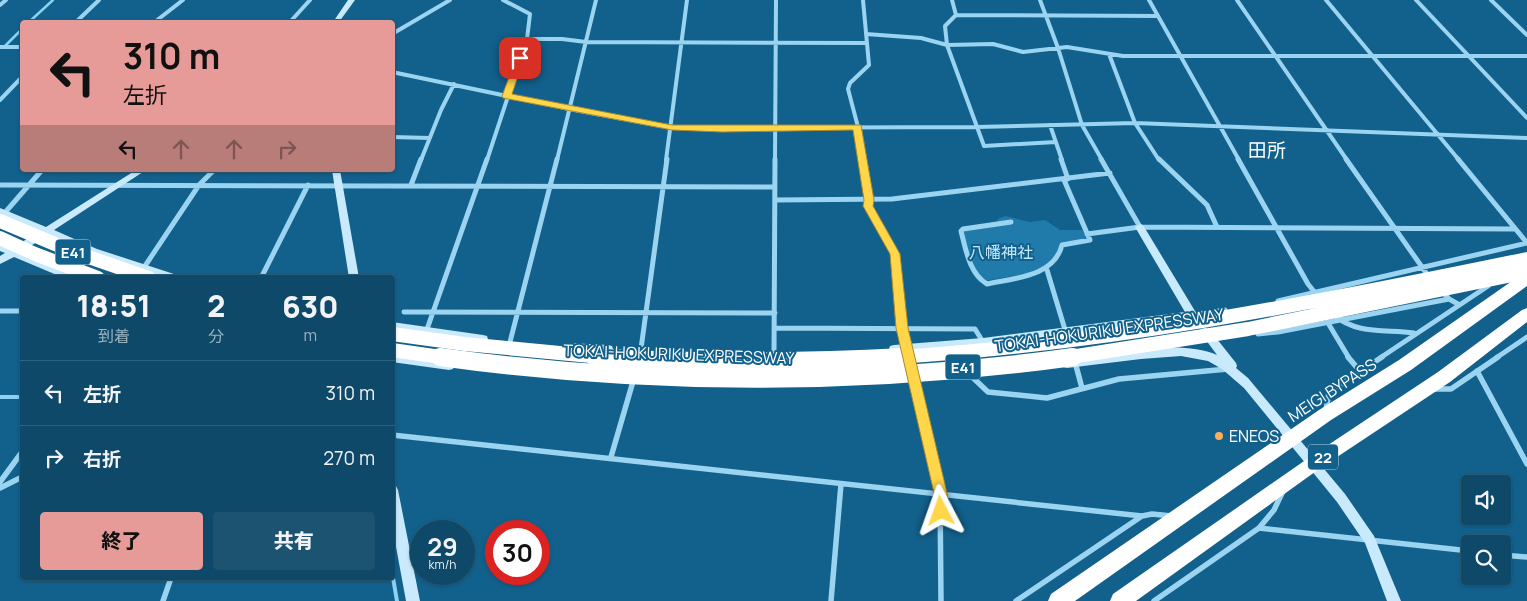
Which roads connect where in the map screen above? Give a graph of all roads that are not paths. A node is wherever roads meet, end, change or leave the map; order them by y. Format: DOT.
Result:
graph roads {
  1 [pos="6,0"];
  2 [pos="99,0"];
  3 [pos="182,0"];
  4 [pos="310,0"];
  5 [pos="352,0"];
  6 [pos="450,0"];
  7 [pos="503,0"];
  8 [pos="596,0"];
  9 [pos="687,0"];
  10 [pos="776,0"];
  11 [pos="863,0"];
  12 [pos="952,0"];
  13 [pos="1040,0"];
  14 [pos="1149,0"];
  15 [pos="1237,0"];
  16 [pos="1326,0"];
  17 [pos="1416,0"];
  18 [pos="1491,0"];
  19 [pos="0,5"];
  20 [pos="956,15"];
  21 [pos="1047,16"];
  22 [pos="1158,16"];
  23 [pos="78,20"];
  24 [pos="157,20"];
  25 [pos="292,20"];
  26 [pos="337,20"];
  27 [pos="395,32"];
  28 [pos="866,34"];
  29 [pos="1527,34"];
  30 [pos="527,40"];
  31 [pos="586,42"];
  32 [pos="683,42"];
  33 [pos="777,43"];
  34 [pos="866,43"];
  35 [pos="947,45"];
  36 [pos="0,47"];
  37 [pos="20,47"];
  38 [pos="1058,48"];
  39 [pos="1109,54"];
  40 [pos="1276,55"];
  41 [pos="1180,56"];
  42 [pos="1372,56"];
  43 [pos="1468,56"];
  44 [pos="1527,56"];
  45 [pos="395,73"];
  46 [pos="20,79"];
  47 [pos="454,84"];
  48 [pos="507,96"];
  49 [pos="0,100"];
  50 [pos="569,109"];
  51 [pos="1527,118"];
  52 [pos="1135,123"];
  53 [pos="1050,125"];
  54 [pos="1082,125"];
  55 [pos="1221,126"];
  56 [pos="858,127"];
  57 [pos="977,127"];
  58 [pos="672,128"];
  59 [pos="776,128"];
  60 [pos="1327,130"];
  61 [pos="1436,134"];
  62 [pos="395,137"];
  63 [pos="430,138"];
  64 [pos="1527,138"];
  65 [pos="1056,142"];
  66 [pos="40,172"];
  67 [pos="139,172"];
  68 [pos="212,172"];
  69 [pos="336,172"];
  70 [pos="1110,173"];
  71 [pos="1066,179"];
  72 [pos="0,185"];
  73 [pos="29,185"];
  74 [pos="119,185"];
  75 [pos="199,185"];
  76 [pos="308,185"];
  77 [pos="339,185"];
  78 [pos="410,185"];
  79 [pos="480,186"];
  80 [pos="551,186"];
  81 [pos="662,186"];
  82 [pos="775,187"];
  83 [pos="775,200"];
  84 [pos="869,200"];
  85 [pos="1,216"];
  86 [pos="1011,222"];
  87 [pos="1140,227"];
  88 [pos="1218,227"];
  89 [pos="1276,228"];
  90 [pos="1394,228"];
  91 [pos="1514,229"];
  92 [pos="45,232"];
  93 [pos="1087,234"];
  94 [pos="0,238"];
  95 [pos="1527,243"];
  96 [pos="0,247"];
  97 [pos="12,253"];
  98 [pos="1527,259"];
  99 [pos="0,261"];
  100 [pos="1422,269"];
  101 [pos="1047,270"];
  102 [pos="1527,272"];
  103 [pos="146,273"];
  104 [pos="67,275"];
  105 [pos="90,275"];
  106 [pos="263,275"];
  107 [pos="354,275"];
  108 [pos="1527,278"];
  109 [pos="1315,293"];
  110 [pos="1449,299"];
  111 [pos="1458,304"];
  112 [pos="1240,308"];
  113 [pos="1230,309"];
  114 [pos="0,311"];
  115 [pos="20,311"];
  116 [pos="404,312"];
  117 [pos="434,312"];
  118 [pos="518,313"];
  119 [pos="646,313"];
  120 [pos="774,313"];
  121 [pos="1527,314"];
  122 [pos="1191,315"];
  123 [pos="1339,321"];
  124 [pos="1328,323"];
  125 [pos="395,327"];
  126 [pos="775,328"];
  127 [pos="902,328"];
  128 [pos="426,332"];
  129 [pos="1066,332"];
  130 [pos="1414,333"];
  131 [pos="395,334"];
  132 [pos="1527,337"];
  133 [pos="1210,339"];
  134 [pos="510,342"];
  135 [pos="983,342"];
  136 [pos="906,349"];
  137 [pos="395,350"];
  138 [pos="641,351"];
  139 [pos="774,354"];
  140 [pos="395,358"];
  141 [pos="1076,364"];
  142 [pos="1230,368"];
  143 [pos="1359,370"];
  144 [pos="1477,371"];
  145 [pos="968,374"];
  146 [pos="913,379"];
  147 [pos="633,383"];
  148 [pos="1247,385"];
  149 [pos="1082,388"];
  150 [pos="1425,389"];
  151 [pos="1325,415"];
  152 [pos="395,435"];
  153 [pos="1292,439"];
  154 [pos="20,455"];
  155 [pos="611,457"];
  156 [pos="1313,464"];
  157 [pos="1527,464"];
  158 [pos="20,478"];
  159 [pos="0,482"];
  160 [pos="1286,483"];
  161 [pos="841,484"];
  162 [pos="0,488"];
  163 [pos="940,493"];
  164 [pos="1142,516"];
  165 [pos="1180,516"];
  166 [pos="1259,528"];
  167 [pos="396,529"];
  168 [pos="1370,540"];
  169 [pos="1461,550"];
  170 [pos="1511,556"];
  171 [pos="1527,557"];
  172 [pos="170,580"];
  173 [pos="163,601"];
  174 [pos="414,601"];
  175 [pos="830,601"];
  176 [pos="941,601"];
  177 [pos="1016,601"];
  178 [pos="1058,601"];
  179 [pos="1120,601"];
  180 [pos="1154,601"];
  181 [pos="1394,601"];
  1 -- 19 [label="street"];
  2 -- 23 [label="street"];
  3 -- 24 [label="street"];
  4 -- 25 [label="street"];
  5 -- 26 [label="street"];
  6 -- 27 [label="street"];
  7 -- 30 [label="street"];
  8 -- 31 [label="street"];
  9 -- 32 [label="street"];
  10 -- 33 [label="street"];
  11 -- 28 [label="street"];
  12 -- 20 [label="street"];
  13 -- 21 [label="street"];
  14 -- 22 [label="street"];
  15 -- 40 [label="street"];
  16 -- 42 [label="street"];
  17 -- 43 [label="street"];
  18 -- 29 [label="street"];
  20 -- 21 [label="street"];
  20 -- 35 [label="street"];
  21 -- 22 [label="street"];
  21 -- 38 [label="street"];
  22 -- 41 [label="street"];
  28 -- 34 [label="street"];
  28 -- 35 [label="street"];
  30 -- 31 [label="street"];
  30 -- 48 [label="street"];
  31 -- 32 [label="street"];
  31 -- 50 [label="street"];
  32 -- 33 [label="street"];
  32 -- 58 [label="street"];
  33 -- 34 [label="street"];
  33 -- 59 [label="street"];
  34 -- 56 [label="street"];
  35 -- 38 [label="street"];
  35 -- 57 [label="street"];
  36 -- 37 [label="street"];
  38 -- 39 [label="street"];
  38 -- 54 [label="street"];
  39 -- 41 [label="street"];
  39 -- 52 [label="street"];
  40 -- 41 [label="street"];
  40 -- 42 [label="street"];
  40 -- 60 [label="street"];
  41 -- 55 [label="street"];
  42 -- 43 [label="street"];
  42 -- 61 [label="street"];
  43 -- 44 [label="street"];
  43 -- 51 [label="street"];
  45 -- 47 [label="street"];
  46 -- 49 [label="street"];
  47 -- 48 [label="street"];
  47 -- 63 [label="street"];
  48 -- 50 [label="street"];
  48 -- 79 [label="street"];
  50 -- 58 [label="street"];
  50 -- 80 [label="street"];
  52 -- 54 [label="street"];
  52 -- 55 [label="street"];
  52 -- 88 [label="street"];
  53 -- 54 [label="street"];
  53 -- 57 [label="street"];
  53 -- 65 [label="street"];
  54 -- 70 [label="street"];
  55 -- 60 [label="street"];
  55 -- 89 [label="street"];
  56 -- 57 [label="street"];
  56 -- 59 [label="street"];
  56 -- 84 [label="street"];
  57 -- 65 [label="street"];
  58 -- 59 [label="street"];
  58 -- 81 [label="street"];
  59 -- 82 [label="street"];
  60 -- 61 [label="street"];
  60 -- 90 [label="street"];
  61 -- 64 [label="street"];
  61 -- 91 [label="street"];
  62 -- 63 [label="street"];
  63 -- 78 [label="street"];
  65 -- 71 [label="street"];
  66 -- 73 [label="street"];
  67 -- 74 [label="street"];
  68 -- 75 [label="street"];
  69 -- 77 [label="street"];
  70 -- 71 [label="street"];
  70 -- 87 [label="street"];
  71 -- 84 [label="street"];
  71 -- 93 [label="street"];
  72 -- 73 [label="street"];
  73 -- 74 [label="street"];
  73 -- 85 [label="street"];
  74 -- 75 [label="street"];
  74 -- 92 [label="street"];
  75 -- 76 [label="street"];
  75 -- 103 [label="street"];
  76 -- 77 [label="street"];
  76 -- 106 [label="street"];
  77 -- 78 [label="street"];
  77 -- 107 [label="street"];
  78 -- 79 [label="street"];
  79 -- 80 [label="street"];
  79 -- 117 [label="street"];
  80 -- 81 [label="street"];
  80 -- 118 [label="street"];
  81 -- 82 [label="street"];
  81 -- 119 [label="street"];
  82 -- 83 [label="street"];
  83 -- 84 [label="street"];
  83 -- 120 [label="street"];
  84 -- 127 [label="street"];
  85 -- 92 [label="street"];
  85 -- 103 [label="highway, E41, bridge"];
  86 -- 101 [label="street"];
  87 -- 88 [label="street"];
  87 -- 93 [label="street"];
  87 -- 122 [label="street"];
  88 -- 89 [label="street"];
  89 -- 90 [label="street"];
  89 -- 109 [label="street"];
  90 -- 91 [label="street"];
  90 -- 100 [label="street"];
  91 -- 95 [label="street"];
  92 -- 97 [label="street"];
  92 -- 103 [label="street"];
  93 -- 101 [label="street"];
  94 -- 105 [label="highway, E41, bridge"];
  95 -- 100 [label="street"];
  96 -- 97 [label="street"];
  97 -- 99 [label="street"];
  97 -- 104 [label="street"];
  98 -- 111 [label="street"];
  98 -- 131 [label="highway, TOKAI-HOKURIKU EXPRESSWAY / E41, bridge"];
  100 -- 109 [label="street"];
  100 -- 110 [label="street"];
  101 -- 129 [label="street"];
  102 -- 137 [label="highway, TOKAI-HOKURIKU EXPRESSWAY / E41, bridge"];
  108 -- 151 [label="highway, MEIGI BYPASS / 22"];
  109 -- 112 [label="street"];
  109 -- 123 [label="street"];
  110 -- 111 [label="street"];
  110 -- 123 [label="street"];
  111 -- 130 [label="street"];
  113 -- 122 [label="street"];
  114 -- 115 [label="street"];
  116 -- 117 [label="street"];
  117 -- 118 [label="street"];
  117 -- 128 [label="street"];
  118 -- 119 [label="street"];
  118 -- 134 [label="street"];
  119 -- 120 [label="street"];
  119 -- 138 [label="street"];
  120 -- 126 [label="street"];
  121 -- 150 [label="highway, 22"];
  122 -- 129 [label="street"];
  122 -- 133 [label="street"];
  123 -- 124 [label="street"];
  123 -- 130 [label="street"];
  124 -- 133 [label="street"];
  124 -- 143 [label="street"];
  125 -- 128 [label="street"];
  126 -- 127 [label="street"];
  126 -- 139 [label="street"];
  127 -- 135 [label="street"];
  127 -- 136 [label="street"];
  128 -- 134 [label="street"];
  129 -- 135 [label="street"];
  129 -- 141 [label="street"];
  130 -- 143 [label="street"];
  132 -- 144 [label="street"];
  133 -- 148 [label="street"];
  134 -- 138 [label="street"];
  135 -- 136 [label="street"];
  136 -- 139 [label="street"];
  136 -- 146 [label="street"];
  138 -- 139 [label="street"];
  138 -- 147 [label="street"];
  140 -- 147 [label="street"];
  141 -- 142 [label="street"];
  141 -- 145 [label="street"];
  141 -- 149 [label="street"];
  142 -- 148 [label="street"];
  142 -- 149 [label="street"];
  143 -- 151 [label="street"];
  144 -- 150 [label="street"];
  144 -- 157 [label="street"];
  145 -- 146 [label="street"];
  145 -- 149 [label="street"];
  146 -- 147 [label="street"];
  146 -- 163 [label="street"];
  147 -- 155 [label="street"];
  148 -- 153 [label="street"];
  150 -- 156 [label="highway, 22"];
  151 -- 153 [label="highway, MEIGI BYPASS / 22"];
  152 -- 155 [label="street"];
  153 -- 156 [label="street"];
  153 -- 165 [label="highway, MEIGI BYPASS / 22"];
  154 -- 159 [label="street"];
  155 -- 161 [label="street"];
  156 -- 160 [label="highway, 22"];
  156 -- 168 [label="street"];
  158 -- 162 [label="street"];
  160 -- 166 [label="street"];
  160 -- 179 [label="highway, 22"];
  161 -- 163 [label="street"];
  161 -- 175 [label="street"];
  163 -- 164 [label="street"];
  163 -- 176 [label="street"];
  164 -- 165 [label="street"];
  164 -- 177 [label="street"];
  165 -- 178 [label="highway, MEIGI BYPASS / 22"];
  166 -- 168 [label="street"];
  166 -- 180 [label="street"];
  167 -- 174 [label="street"];
  168 -- 169 [label="street"];
  168 -- 181 [label="street"];
  170 -- 171 [label="street"];
  172 -- 173 [label="street"];
}
